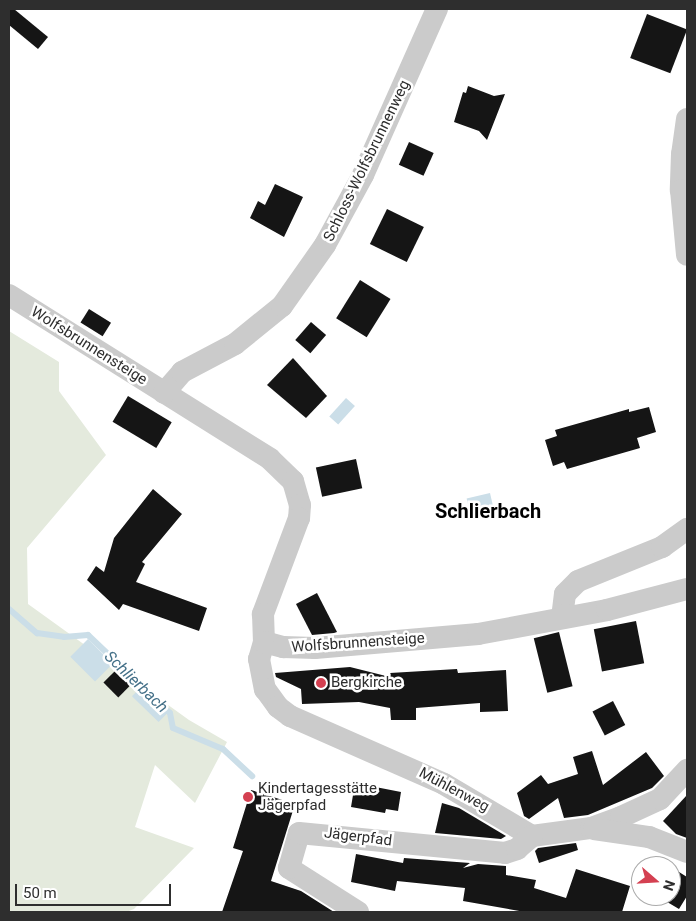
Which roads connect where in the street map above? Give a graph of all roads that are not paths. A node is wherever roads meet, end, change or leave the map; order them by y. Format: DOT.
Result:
graph roads {
  1 [pos="437,9"];
  2 [pos="687,119"];
  3 [pos="687,255"];
  4 [pos="9,295"];
  5 [pos="164,393"];
  6 [pos="687,530"];
  7 [pos="687,589"];
  8 [pos="562,618"];
  9 [pos="264,642"];
  10 [pos="687,770"];
  11 [pos="595,829"];
  12 [pos="532,836"];
  13 [pos="687,852"];
  14 [pos="358,912"];
  1 -- 5 [label="street, Schloss-Wolfsbrunnenweg"];
  2 -- 3 [label="street"];
  4 -- 5 [label="street, Wolfsbrunnensteige"];
  5 -- 9 [label="street, Wolfsbrunnensteige"];
  6 -- 8 [label="street"];
  7 -- 8 [label="street, Wolfsbrunnensteige"];
  8 -- 9 [label="street, Wolfsbrunnensteige"];
  9 -- 12 [label="street, Mühlenweg"];
  10 -- 11 [label="street"];
  11 -- 12 [label="street"];
  11 -- 13 [label="street"];
  12 -- 14 [label="street, Jägerpfad"];
}
